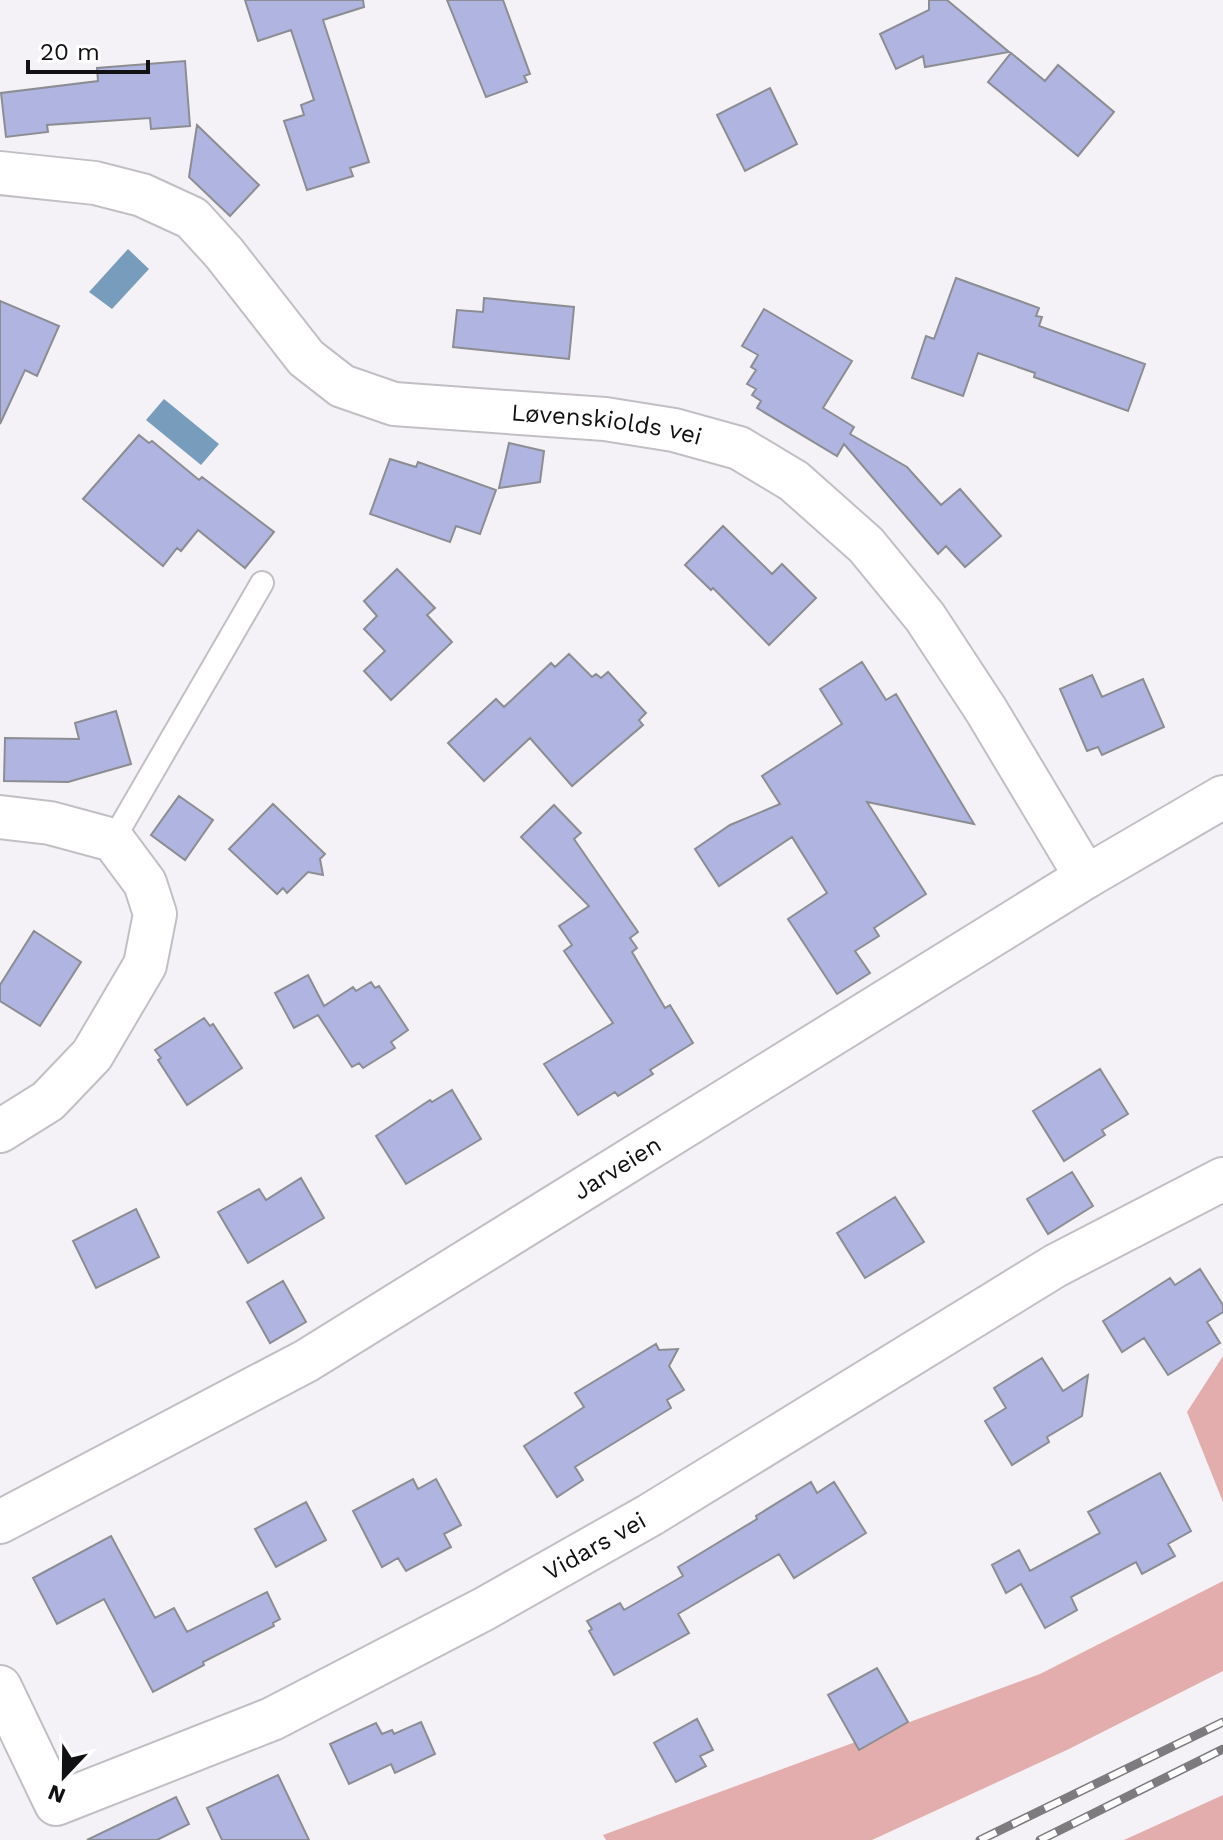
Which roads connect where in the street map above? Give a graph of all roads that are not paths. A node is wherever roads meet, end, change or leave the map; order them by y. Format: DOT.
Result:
graph roads {
  1 [pos="0,173"];
  2 [pos="262,583"];
  3 [pos="1223,797"];
  4 [pos="0,817"];
  5 [pos="113,840"];
  6 [pos="1086,877"];
  7 [pos="0,1131"];
  8 [pos="1223,1179"];
  9 [pos="0,1522"];
  10 [pos="0,1687"];
  1 -- 6 [label="street, Løvenskiolds vei"];
  2 -- 5 [label="lane"];
  3 -- 6 [label="street, Jarveien"];
  4 -- 5 [label="street"];
  5 -- 7 [label="street"];
  6 -- 9 [label="street, Jarveien"];
  8 -- 10 [label="street, Vidars vei"];
}
